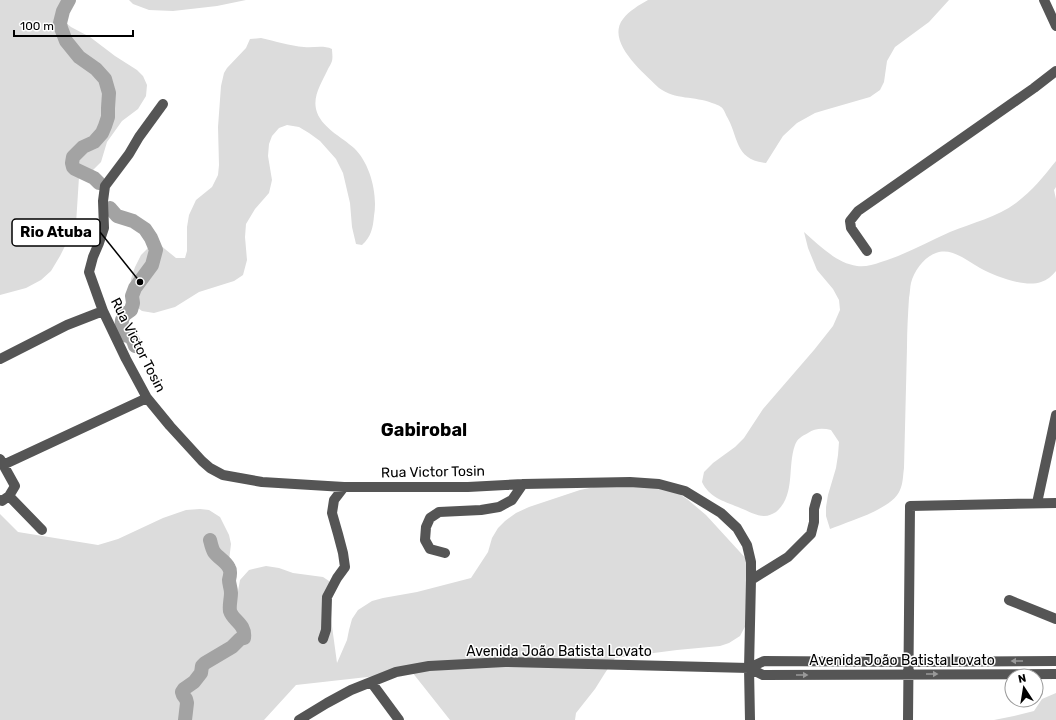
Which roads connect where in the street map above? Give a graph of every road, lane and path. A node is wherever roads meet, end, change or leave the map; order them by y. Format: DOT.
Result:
graph roads {
  1 [pos="1044,0"];
  2 [pos="1056,26"];
  3 [pos="1056,71"];
  4 [pos="163,104"];
  5 [pos="867,251"];
  6 [pos="103,311"];
  7 [pos="0,360"];
  8 [pos="147,398"];
  9 [pos="1056,415"];
  10 [pos="1,462"];
  11 [pos="523,484"];
  12 [pos="344,487"];
  13 [pos="5,498"];
  14 [pos="817,498"];
  15 [pos="1037,503"];
  16 [pos="1056,503"];
  17 [pos="42,530"];
  18 [pos="445,553"];
  19 [pos="751,580"];
  20 [pos="1008,600"];
  21 [pos="1056,619"];
  22 [pos="323,639"];
  23 [pos="1056,661"];
  24 [pos="908,662"];
  25 [pos="749,668"];
  26 [pos="909,674"];
  27 [pos="1056,674"];
  28 [pos="371,682"];
  29 [pos="299,720"];
  30 [pos="399,720"];
  31 [pos="750,720"];
  32 [pos="908,720"];
  1 -- 2 [label="street"];
  3 -- 5 [label="street"];
  4 -- 6 [label="street, Rua Victor Tosin"];
  6 -- 7 [label="street"];
  6 -- 8 [label="street, Rua Victor Tosin"];
  8 -- 10 [label="street"];
  8 -- 12 [label="street, Rua Victor Tosin"];
  9 -- 15 [label="street"];
  10 -- 13 [label="street"];
  11 -- 12 [label="street, Rua Victor Tosin"];
  11 -- 18 [label="street"];
  11 -- 19 [label="street, Rua Victor Tosin"];
  12 -- 22 [label="street"];
  13 -- 17 [label="street"];
  14 -- 19 [label="street"];
  15 -- 16 [label="street"];
  15 -- 24 [label="street"];
  19 -- 25 [label="street, Rua Victor Tosin"];
  20 -- 21 [label="street"];
  23 -- 24 [label="street, Avenida João Batista Lovato, one-way"];
  24 -- 25 [label="street, Avenida João Batista Lovato"];
  24 -- 26 [label="street"];
  25 -- 26 [label="street, Avenida João Batista Lovato, one-way"];
  25 -- 28 [label="street, Avenida João Batista Lovato"];
  25 -- 31 [label="street, Rua Victor Tosin"];
  26 -- 27 [label="street, Avenida João Batista Lovato, one-way"];
  26 -- 32 [label="street"];
  28 -- 29 [label="street, Avenida João Batista Lovato"];
  28 -- 30 [label="street"];
}
